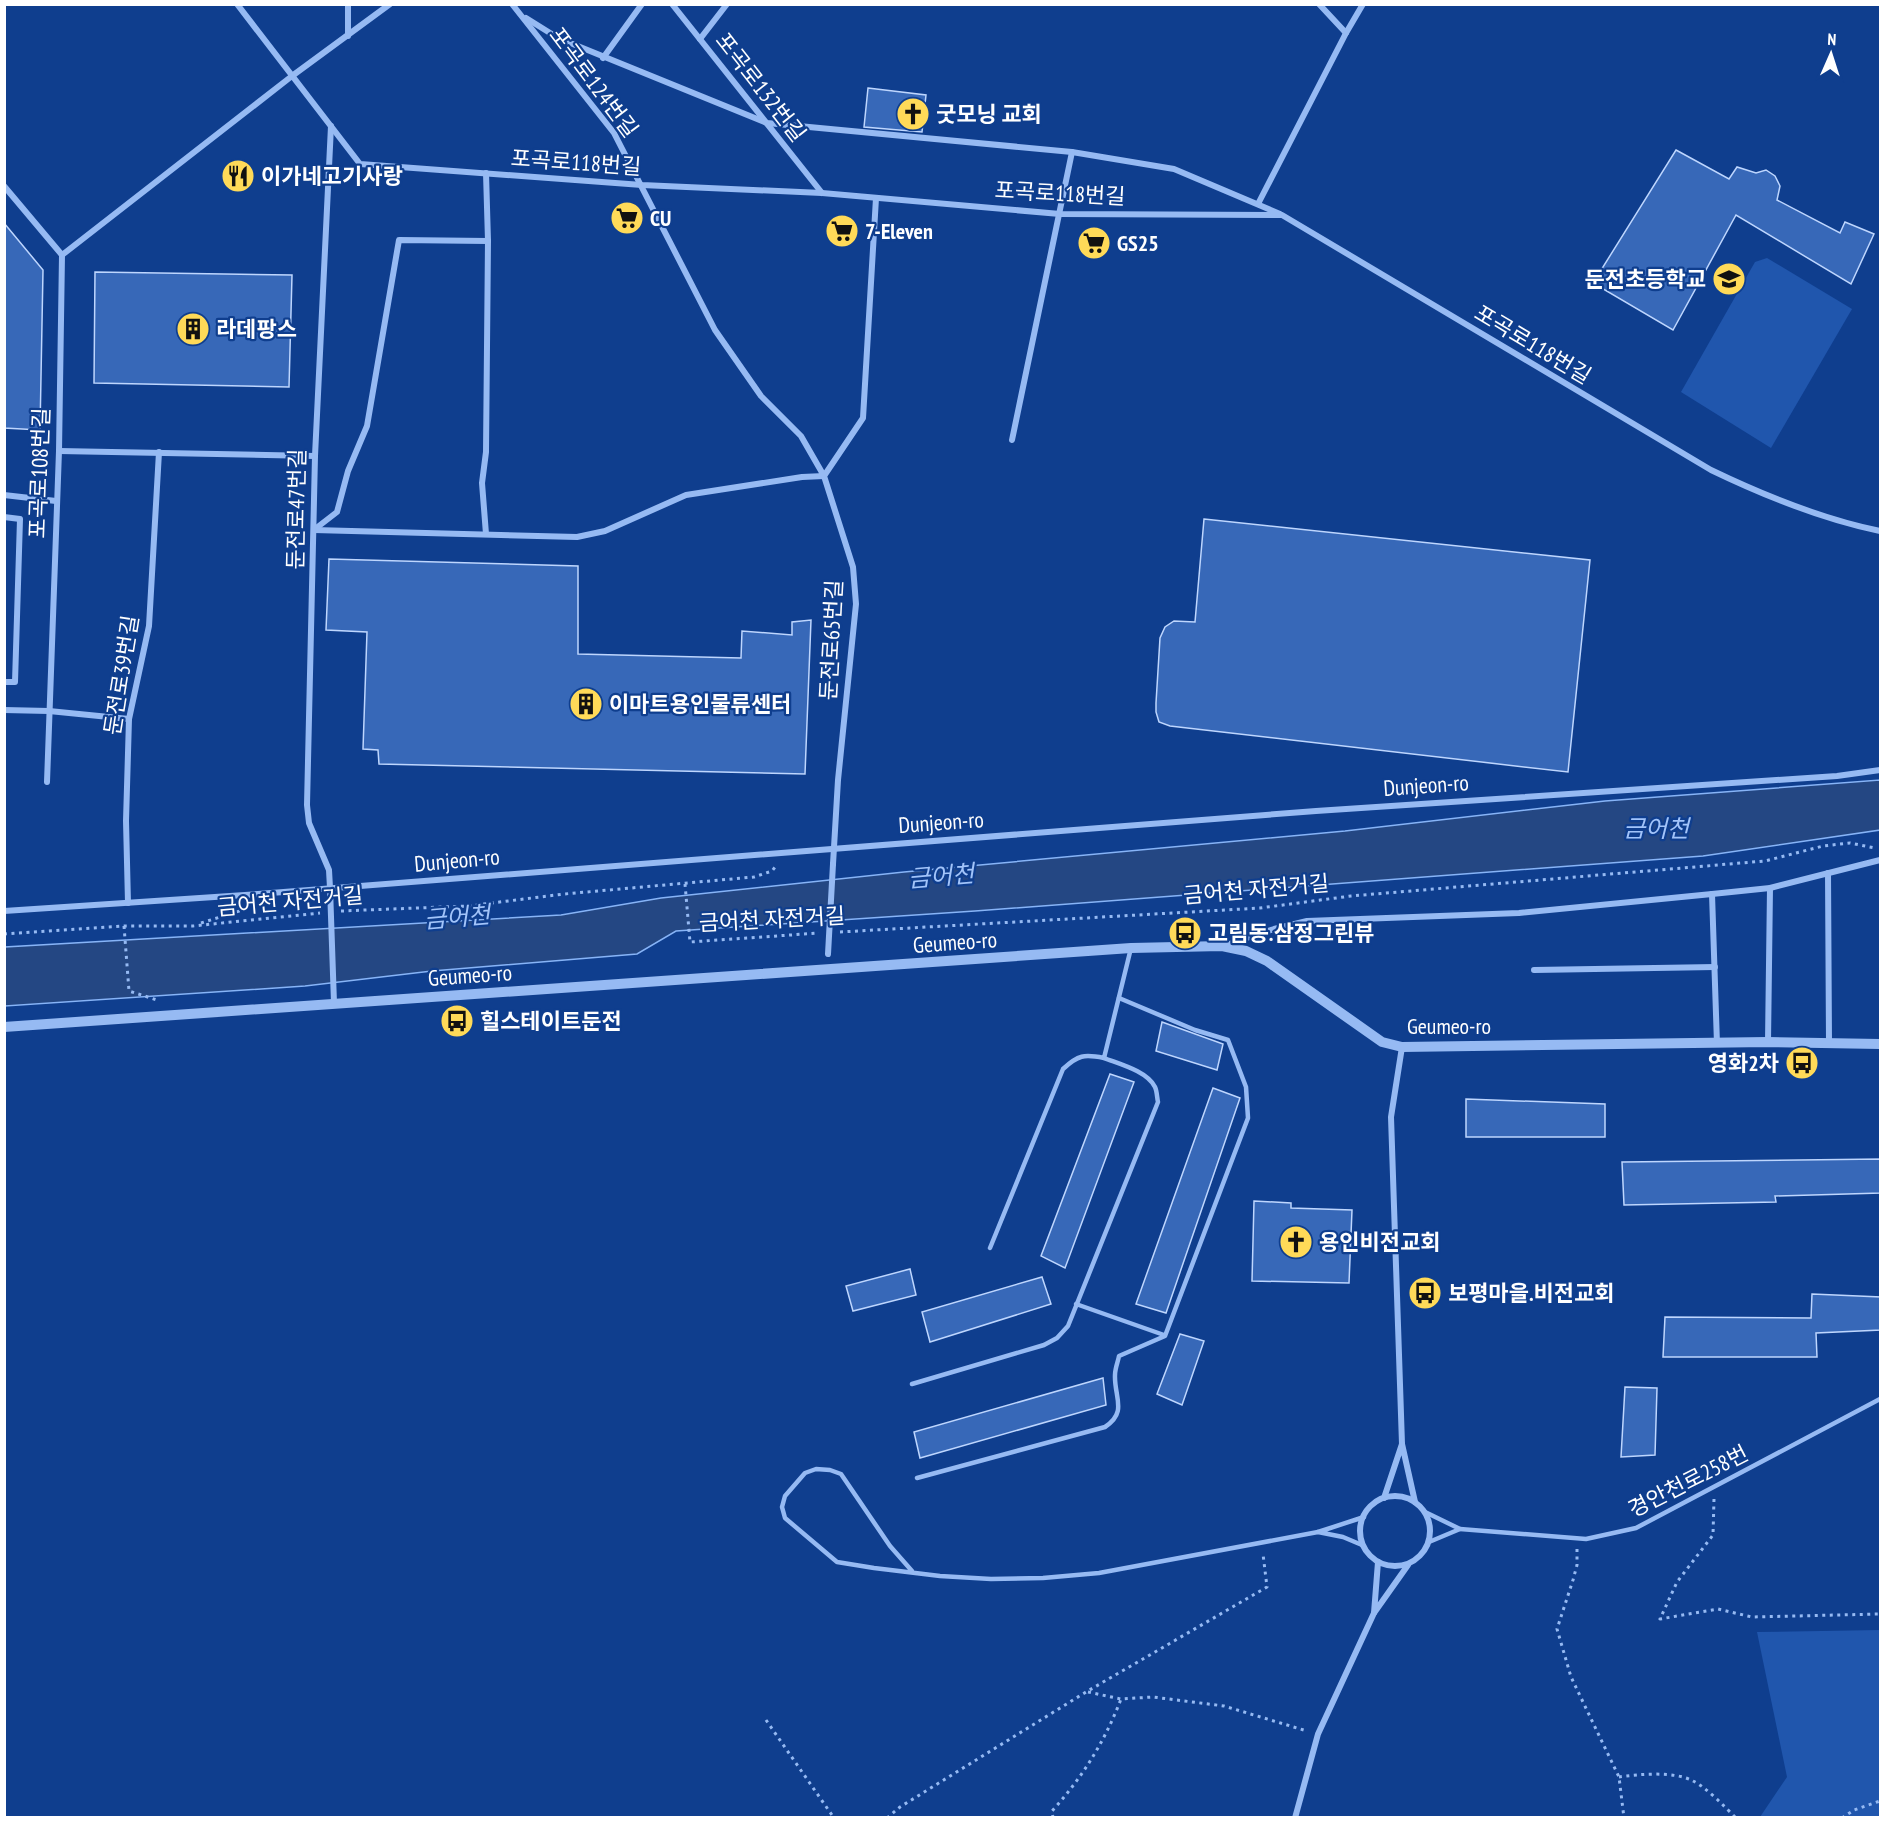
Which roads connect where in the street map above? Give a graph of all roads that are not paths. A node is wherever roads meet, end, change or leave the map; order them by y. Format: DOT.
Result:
graph roads {
  1 [pos="237,4"];
  2 [pos="348,4"];
  3 [pos="390,4"];
  4 [pos="512,4"];
  5 [pos="642,4"];
  6 [pos="672,4"];
  7 [pos="727,4"];
  8 [pos="1319,4"];
  9 [pos="1364,4"];
  10 [pos="521,15"];
  11 [pos="1346,33"];
  12 [pos="348,36"];
  13 [pos="700,39"];
  14 [pos="603,58"];
  15 [pos="292,76"];
  16 [pos="767,123"];
  17 [pos="331,126"];
  18 [pos="1072,152"];
  19 [pos="486,173"];
  20 [pos="642,185"];
  21 [pos="4,186"];
  22 [pos="822,193"];
  23 [pos="876,198"];
  24 [pos="1258,204"];
  25 [pos="1060,214"];
  26 [pos="1282,215"];
  27 [pos="488,241"];
  28 [pos="63,255"];
  29 [pos="1012,440"];
  30 [pos="59,451"];
  31 [pos="159,452"];
  32 [pos="315,456"];
  33 [pos="824,476"];
  34 [pos="4,495"];
  35 [pos="56,501"];
  36 [pos="4,518"];
  37 [pos="314,530"];
  38 [pos="1881,531"];
  39 [pos="486,534"];
  40 [pos="4,682"];
  41 [pos="4,710"];
  42 [pos="49,711"];
  43 [pos="129,719"];
  44 [pos="1881,770"];
  45 [pos="47,782"];
  46 [pos="835,848"];
  47 [pos="1881,860"];
  48 [pos="1828,873"];
  49 [pos="330,888"];
  50 [pos="1770,888"];
  51 [pos="1712,894"];
  52 [pos="128,903"];
  53 [pos="4,911"];
  54 [pos="1222,946"];
  55 [pos="1131,948"];
  56 [pos="1715,967"];
  57 [pos="827,970"];
  58 [pos="1534,970"];
  59 [pos="1119,998"];
  60 [pos="333,1004"];
  61 [pos="4,1027"];
  62 [pos="1768,1042"];
  63 [pos="1829,1043"];
  64 [pos="1717,1044"];
  65 [pos="1881,1044"];
  66 [pos="1402,1047"];
  67 [pos="1104,1058"];
  68 [pos="990,1248"];
  69 [pos="1076,1304"];
  70 [pos="1165,1336"];
  71 [pos="912,1384"];
  72 [pos="1881,1399"];
  73 [pos="1402,1444"];
  74 [pos="917,1478"];
  75 [pos="1384,1498"];
  76 [pos="1415,1502"];
  77 [pos="1425,1512"];
  78 [pos="1364,1517"];
  79 [pos="1460,1529"];
  80 [pos="1318,1532"];
  81 [pos="1429,1542"];
  82 [pos="1362,1545"];
  83 [pos="1378,1562"];
  84 [pos="1409,1564"];
  85 [pos="912,1571"];
  86 [pos="1374,1613"];
  87 [pos="1295,1818"];
  1 -- 15 [label="street, 포곡로118번길"];
  2 -- 12 [label="street"];
  3 -- 12 [label="street"];
  4 -- 10 [label="street, 포곡로124번길"];
  5 -- 14 [label="street"];
  6 -- 13 [label="street, 포곡로132번길"];
  7 -- 13 [label="street"];
  8 -- 11 [label="street"];
  9 -- 11 [label="street"];
  10 -- 14 [label="street"];
  10 -- 20 [label="street, 포곡로124번길"];
  11 -- 24 [label="street"];
  12 -- 15 [label="street"];
  13 -- 16 [label="street, 포곡로132번길"];
  14 -- 16 [label="street"];
  15 -- 17 [label="street, 포곡로118번길"];
  15 -- 28 [label="street"];
  16 -- 18 [label="street"];
  16 -- 22 [label="street, 포곡로132번길"];
  17 -- 19 [label="street, 포곡로118번길"];
  17 -- 32 [label="street, 둔전로47번길"];
  18 -- 24 [label="street"];
  18 -- 25 [label="street"];
  19 -- 20 [label="street, 포곡로118번길"];
  19 -- 27 [label="street"];
  20 -- 22 [label="street, 포곡로118번길"];
  20 -- 33 [label="street, 포곡로124번길"];
  21 -- 28 [label="street"];
  22 -- 23 [label="street, 포곡로118번길"];
  23 -- 25 [label="street, 포곡로118번길"];
  23 -- 33 [label="street"];
  24 -- 26 [label="street"];
  25 -- 26 [label="street, 포곡로118번길"];
  25 -- 29 [label="street"];
  26 -- 38 [label="street, 포곡로118번길"];
  27 -- 37 [label="street"];
  27 -- 39 [label="street"];
  28 -- 30 [label="street, 포곡로108번길"];
  30 -- 31 [label="street"];
  30 -- 35 [label="street, 포곡로108번길"];
  31 -- 32 [label="street"];
  31 -- 43 [label="street, 둔전로39번길"];
  32 -- 37 [label="street, 둔전로47번길"];
  33 -- 39 [label="street"];
  33 -- 46 [label="street, 둔전로65번길"];
  34 -- 35 [label="street"];
  35 -- 42 [label="street, 포곡로108번길"];
  36 -- 40 [label="street"];
  37 -- 39 [label="street"];
  37 -- 49 [label="street, 둔전로47번길"];
  41 -- 42 [label="street"];
  42 -- 43 [label="street"];
  42 -- 45 [label="street, 포곡로108번길"];
  43 -- 52 [label="street, 둔전로39번길"];
  44 -- 46 [label="street, Dunjeon-ro"];
  46 -- 49 [label="street, Dunjeon-ro"];
  46 -- 57 [label="street, 둔전로65번길, bridge"];
  47 -- 48 [label="street"];
  48 -- 50 [label="street"];
  48 -- 63 [label="street"];
  49 -- 52 [label="street, Dunjeon-ro"];
  49 -- 60 [label="street, 둔전로47번길, bridge"];
  50 -- 51 [label="street"];
  50 -- 62 [label="street"];
  51 -- 54 [label="street"];
  51 -- 56 [label="street"];
  52 -- 53 [label="street, Dunjeon-ro"];
  54 -- 55 [label="street, Geumeo-ro"];
  54 -- 66 [label="street, Geumeo-ro"];
  55 -- 57 [label="street, Geumeo-ro"];
  55 -- 59 [label="lane"];
  56 -- 58 [label="street"];
  56 -- 64 [label="street"];
  57 -- 60 [label="street, Geumeo-ro"];
  59 -- 67 [label="lane"];
  59 -- 70 [label="lane"];
  60 -- 61 [label="street, Geumeo-ro"];
  62 -- 63 [label="street, Geumeo-ro"];
  62 -- 64 [label="street, Geumeo-ro"];
  63 -- 65 [label="street, Geumeo-ro"];
  64 -- 66 [label="street, Geumeo-ro"];
  66 -- 73 [label="street"];
  67 -- 68 [label="lane"];
  67 -- 69 [label="lane"];
  69 -- 70 [label="lane"];
  69 -- 71 [label="lane"];
  70 -- 74 [label="lane"];
  72 -- 79 [label="lane, 경안천로258번"];
  73 -- 75 [label="street"];
  73 -- 76 [label="street"];
  75 -- 76 [label="street"];
  75 -- 78 [label="street"];
  76 -- 77 [label="street"];
  77 -- 79 [label="lane"];
  77 -- 81 [label="street"];
  78 -- 80 [label="lane"];
  78 -- 82 [label="street"];
  79 -- 81 [label="lane"];
  80 -- 82 [label="lane"];
  80 -- 85 [label="lane"];
  81 -- 84 [label="street"];
  82 -- 83 [label="street"];
  83 -- 84 [label="street"];
  83 -- 86 [label="street"];
  84 -- 86 [label="street"];
  85 -- 85 [label="lane"];
  86 -- 87 [label="street"];
}
